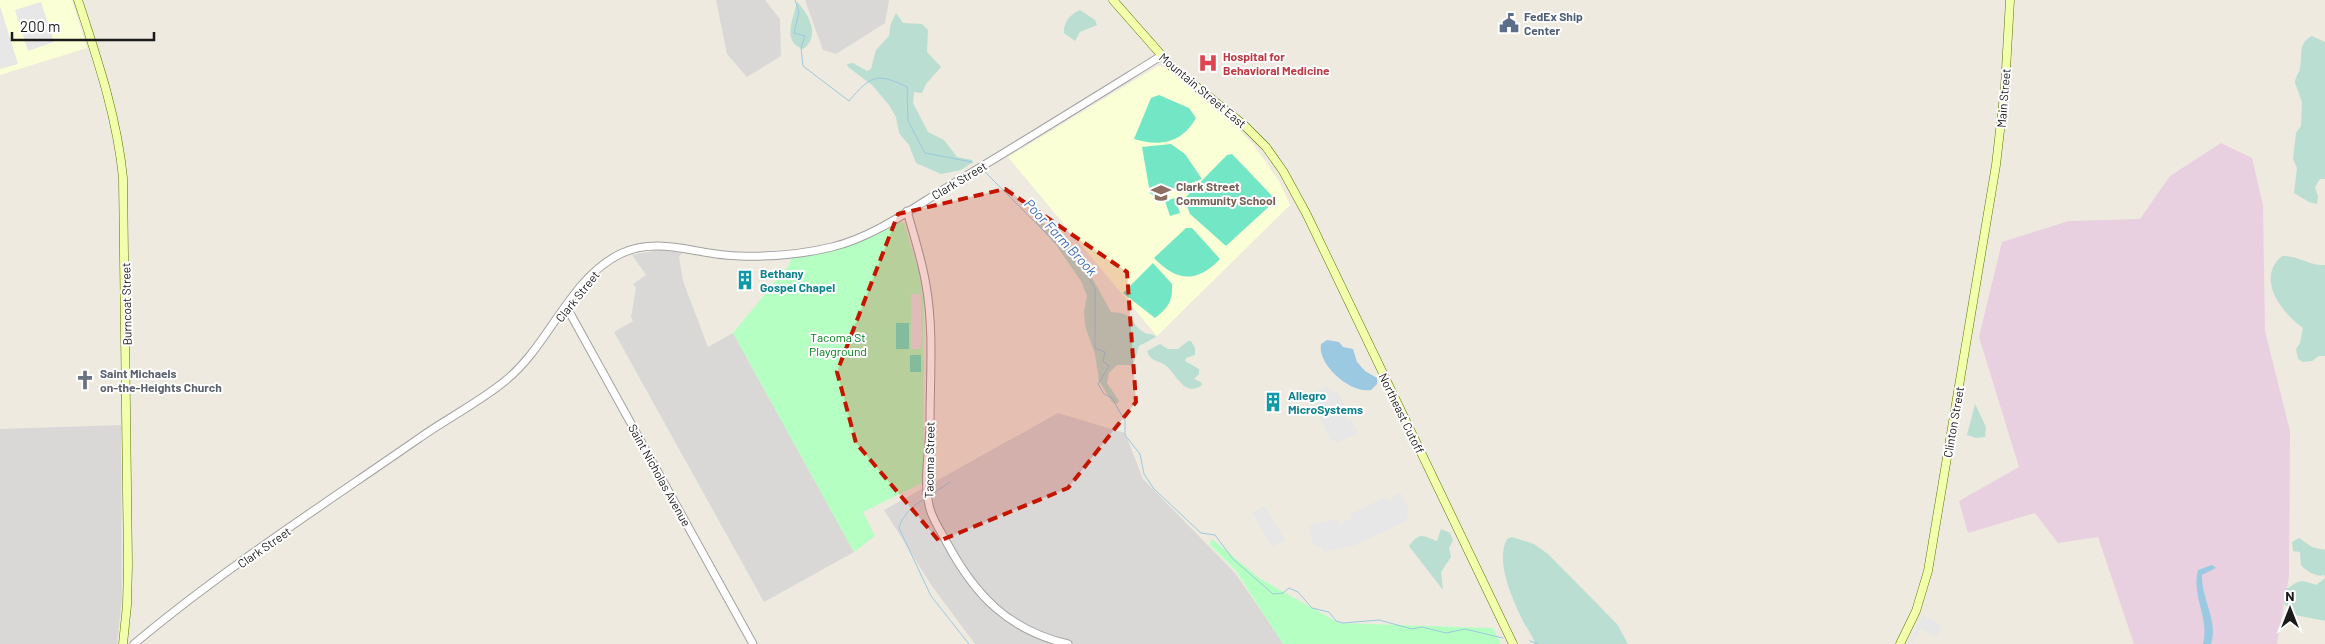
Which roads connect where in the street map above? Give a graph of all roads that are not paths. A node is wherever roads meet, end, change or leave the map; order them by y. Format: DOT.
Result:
graph roads {
  1 [pos="78,0"];
  2 [pos="1113,0"];
  3 [pos="2010,0"];
  4 [pos="1161,56"];
  5 [pos="1290,182"];
  6 [pos="1991,195"];
  7 [pos="907,212"];
  8 [pos="566,306"];
  9 [pos="123,644"];
  10 [pos="134,644"];
  11 [pos="753,644"];
  12 [pos="1068,644"];
  13 [pos="1513,644"];
  14 [pos="1900,644"];
  1 -- 9 [label="main road, Burncoat Street"];
  2 -- 4 [label="main road, Mountain Street East"];
  3 -- 6 [label="main road, Main Street"];
  4 -- 5 [label="main road, Mountain Street East"];
  4 -- 7 [label="street, Clark Street"];
  5 -- 13 [label="main road, Northeast Cutoff"];
  6 -- 14 [label="main road, Clinton Street"];
  7 -- 8 [label="street, Clark Street"];
  7 -- 12 [label="street, Tacoma Street"];
  8 -- 10 [label="street, Clark Street"];
  8 -- 11 [label="street, Saint Nicholas Avenue"];
}
